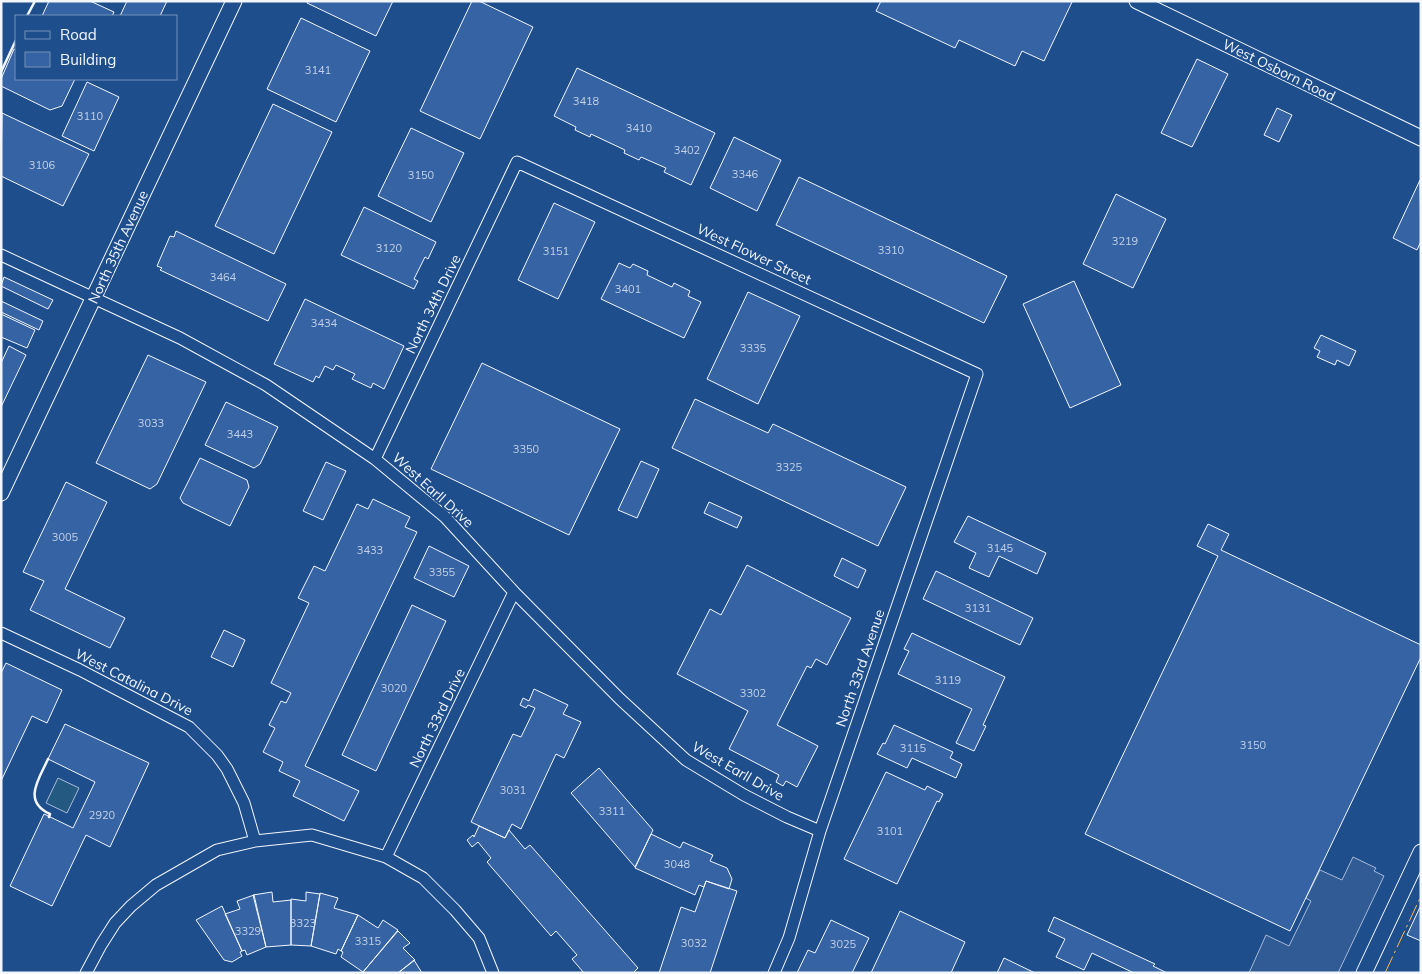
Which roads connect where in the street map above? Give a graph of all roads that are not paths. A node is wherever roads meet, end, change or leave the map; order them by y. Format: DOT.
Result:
graph roads {
  1 [pos="234,1"];
  2 [pos="1138,1"];
  3 [pos="1421,138"];
  4 [pos="517,162"];
  5 [pos="1,255"];
  6 [pos="93,299"];
  7 [pos="977,374"];
  8 [pos="375,459"];
  9 [pos="1,493"];
  10 [pos="514,592"];
  11 [pos="1,633"];
  12 [pos="820,830"];
  13 [pos="255,841"];
  14 [pos="1421,852"];
  15 [pos="386,857"];
  16 [pos="86,973"];
  17 [pos="493,973"];
  18 [pos="774,973"];
  19 [pos="1364,973"];
  1 -- 6 [label="main road, North 35th Avenue"];
  2 -- 3 [label="main road, West Osborn Road"];
  4 -- 7 [label="street, West Flower Street"];
  4 -- 8 [label="street, North 34th Drive"];
  5 -- 6 [label="street, West Earll Drive"];
  6 -- 8 [label="street, West Earll Drive"];
  6 -- 9 [label="main road, North 35th Avenue"];
  7 -- 12 [label="street, North 33rd Avenue"];
  8 -- 10 [label="street, West Earll Drive"];
  10 -- 12 [label="street, West Earll Drive"];
  10 -- 15 [label="street, North 33rd Drive"];
  11 -- 13 [label="street, West Catalina Drive"];
  12 -- 18 [label="street, North 33rd Avenue"];
  13 -- 15 [label="street"];
  13 -- 16 [label="street"];
  14 -- 19 [label="main road"];
  15 -- 17 [label="street"];
}
